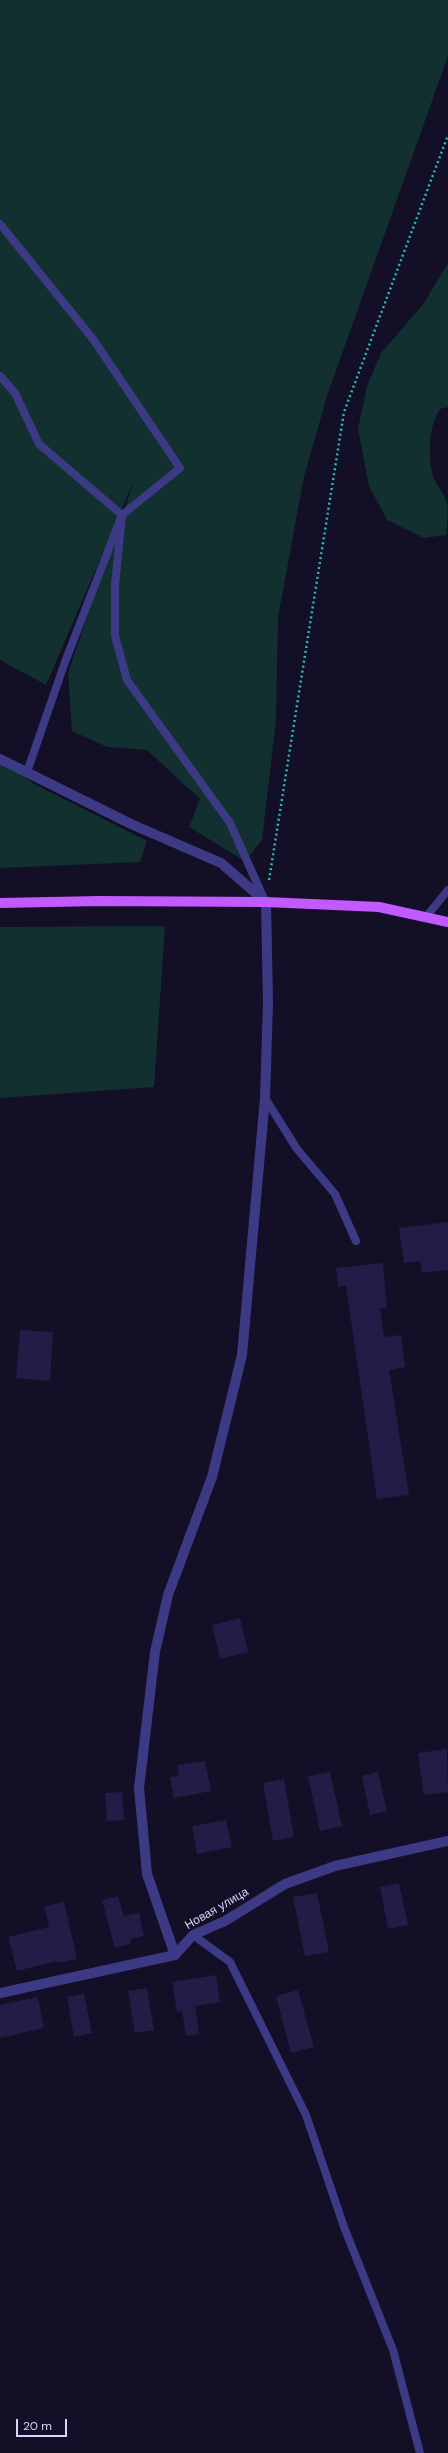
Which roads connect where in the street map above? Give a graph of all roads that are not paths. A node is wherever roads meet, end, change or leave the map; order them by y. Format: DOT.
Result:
graph roads {
  1 [pos="0,224"];
  2 [pos="0,376"];
  3 [pos="122,515"];
  4 [pos="0,759"];
  5 [pos="27,772"];
  6 [pos="448,890"];
  7 [pos="266,902"];
  8 [pos="0,903"];
  9 [pos="426,917"];
  10 [pos="448,922"];
  11 [pos="265,1098"];
  12 [pos="356,1241"];
  13 [pos="448,1841"];
  14 [pos="194,1935"];
  15 [pos="176,1956"];
  16 [pos="0,1994"];
  17 [pos="417,2437"];
  18 [pos="420,2453"];
  19 [pos="425,2453"];
  1 -- 3 [label="lane"];
  2 -- 3 [label="lane"];
  3 -- 5 [label="lane"];
  3 -- 7 [label="lane"];
  4 -- 5 [label="street"];
  5 -- 7 [label="street"];
  6 -- 9 [label="lane"];
  7 -- 8 [label="main road"];
  7 -- 9 [label="main road"];
  7 -- 11 [label="street"];
  9 -- 10 [label="main road"];
  11 -- 12 [label="lane"];
  11 -- 15 [label="street"];
  13 -- 14 [label="street, Новая улица"];
  14 -- 15 [label="street, Новая улица"];
  14 -- 17 [label="lane"];
  15 -- 16 [label="street"];
  17 -- 18 [label="lane"];
  17 -- 19 [label="lane"];
}
